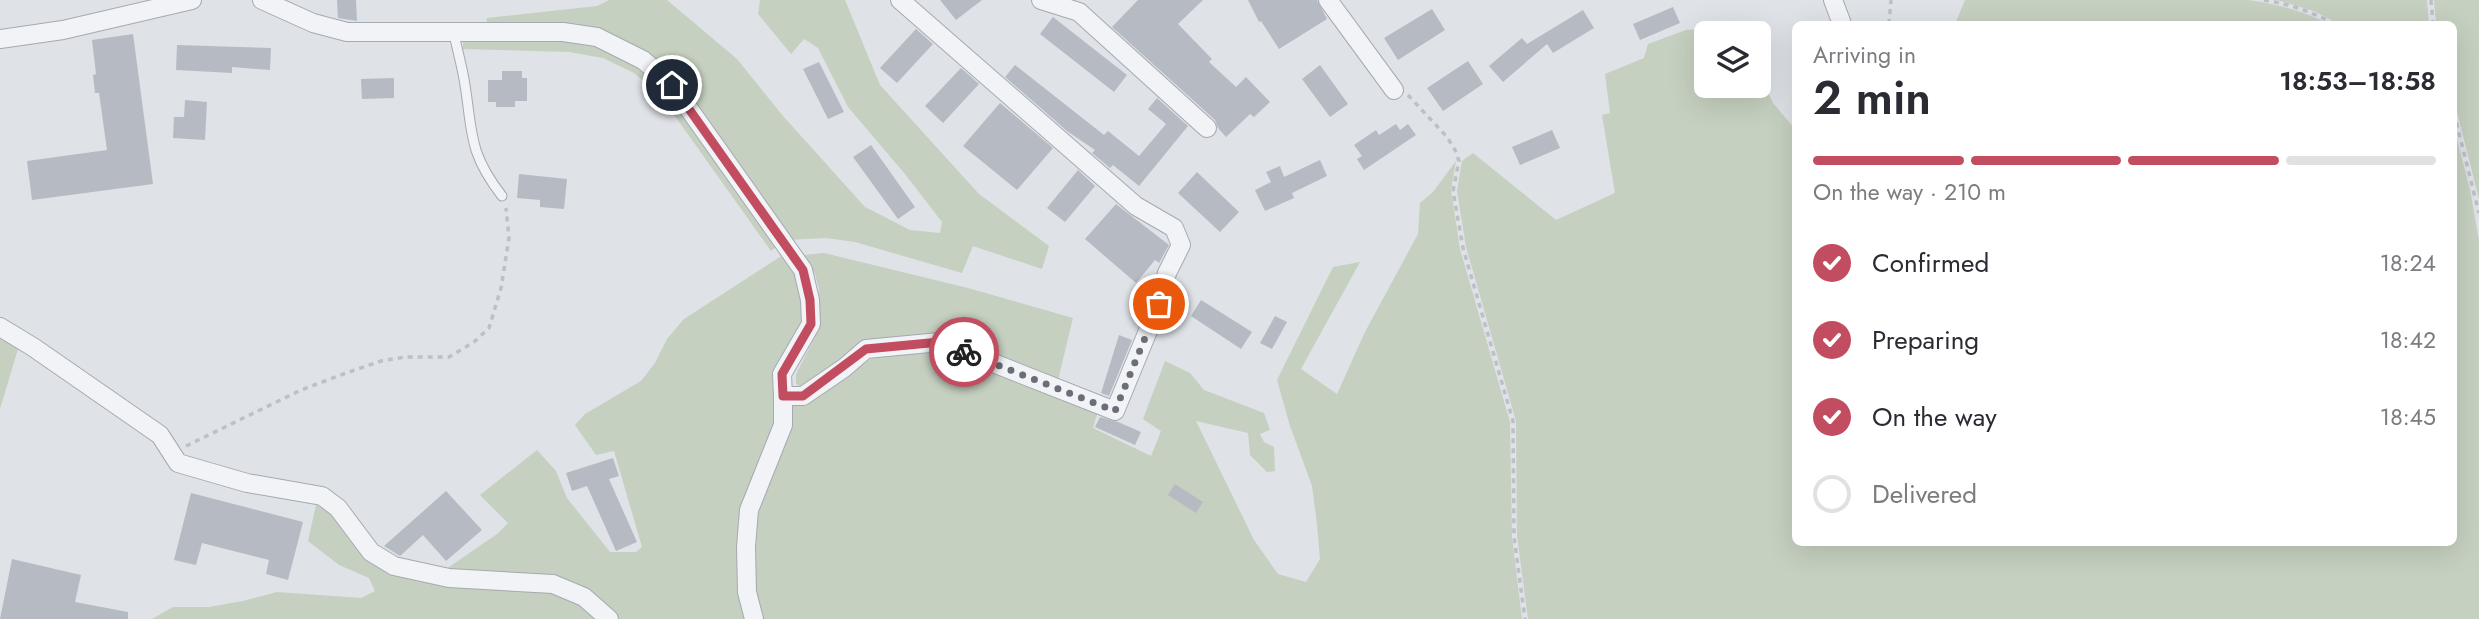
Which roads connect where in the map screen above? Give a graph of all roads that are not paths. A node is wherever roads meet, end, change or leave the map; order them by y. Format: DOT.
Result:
graph roads {
  1 [pos="192,0"];
  2 [pos="262,0"];
  3 [pos="900,0"];
  4 [pos="1041,0"];
  5 [pos="1328,0"];
  6 [pos="1833,0"];
  7 [pos="1841,21"];
  8 [pos="453,32"];
  9 [pos="0,40"];
  10 [pos="1394,90"];
  11 [pos="1207,128"];
  12 [pos="502,196"];
  13 [pos="0,327"];
  14 [pos="783,396"];
  15 [pos="609,619"];
  16 [pos="754,619"];
  1 -- 9 [label="street"];
  2 -- 8 [label="street"];
  3 -- 14 [label="street"];
  4 -- 11 [label="street"];
  5 -- 10 [label="street"];
  6 -- 7 [label="street"];
  8 -- 12 [label="lane"];
  8 -- 14 [label="street"];
  13 -- 15 [label="street"];
  14 -- 16 [label="street"];
}
